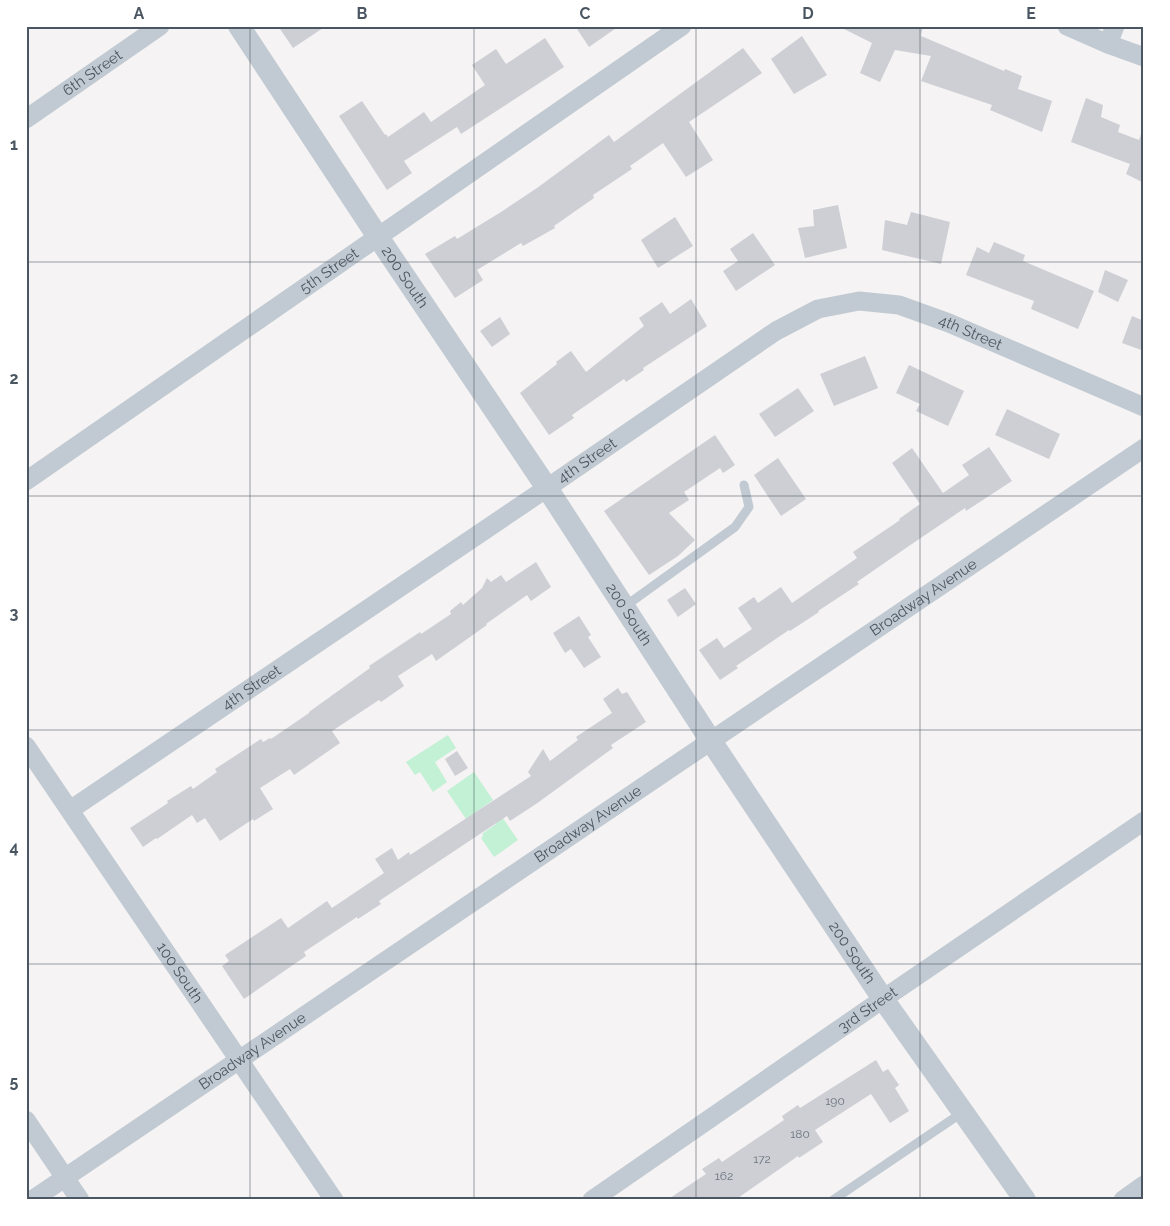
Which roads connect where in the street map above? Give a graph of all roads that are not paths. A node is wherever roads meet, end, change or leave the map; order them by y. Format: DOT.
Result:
graph roads {
  1 [pos="160,26"];
  2 [pos="239,26"];
  3 [pos="682,26"];
  4 [pos="1067,26"];
  5 [pos="1115,26"];
  6 [pos="1108,44"];
  7 [pos="1144,57"];
  8 [pos="26,119"];
  9 [pos="378,237"];
  10 [pos="1144,407"];
  11 [pos="1144,448"];
  12 [pos="26,481"];
  13 [pos="744,485"];
  14 [pos="547,488"];
  15 [pos="624,607"];
  16 [pos="711,741"];
  17 [pos="26,746"];
  18 [pos="70,810"];
  19 [pos="1144,821"];
  20 [pos="883,998"];
  21 [pos="239,1060"];
  22 [pos="963,1112"];
  23 [pos="26,1120"];
  24 [pos="65,1177"];
  25 [pos="1144,1185"];
  26 [pos="32,1200"];
  27 [pos="80,1200"];
  28 [pos="334,1200"];
  29 [pos="592,1200"];
  30 [pos="833,1200"];
  31 [pos="1026,1200"];
  32 [pos="1123,1200"];
  1 -- 8 [label="street, 6th Street"];
  2 -- 9 [label="street, 200 South"];
  3 -- 9 [label="street, 5th Street"];
  4 -- 6 [label="street"];
  5 -- 6 [label="street"];
  6 -- 7 [label="street"];
  9 -- 12 [label="street, 5th Street"];
  9 -- 14 [label="street, 200 South"];
  10 -- 14 [label="street, 4th Street"];
  11 -- 16 [label="street, Broadway Avenue"];
  13 -- 15 [label="lane"];
  14 -- 15 [label="street, 200 South"];
  14 -- 18 [label="street, 4th Street"];
  15 -- 16 [label="street, 200 South"];
  16 -- 20 [label="street, 200 South"];
  16 -- 21 [label="street, Broadway Avenue"];
  17 -- 18 [label="street, 100 South"];
  18 -- 21 [label="street, 100 South"];
  19 -- 20 [label="street, 3rd Street"];
  20 -- 22 [label="street, 200 South"];
  20 -- 29 [label="street, 3rd Street"];
  21 -- 24 [label="street, Broadway Avenue"];
  21 -- 28 [label="street, 100 South"];
  22 -- 30 [label="lane"];
  22 -- 31 [label="street, 200 South"];
  23 -- 24 [label="street"];
  24 -- 26 [label="street, Broadway Avenue"];
  24 -- 27 [label="street"];
  25 -- 32 [label="street"];
}
